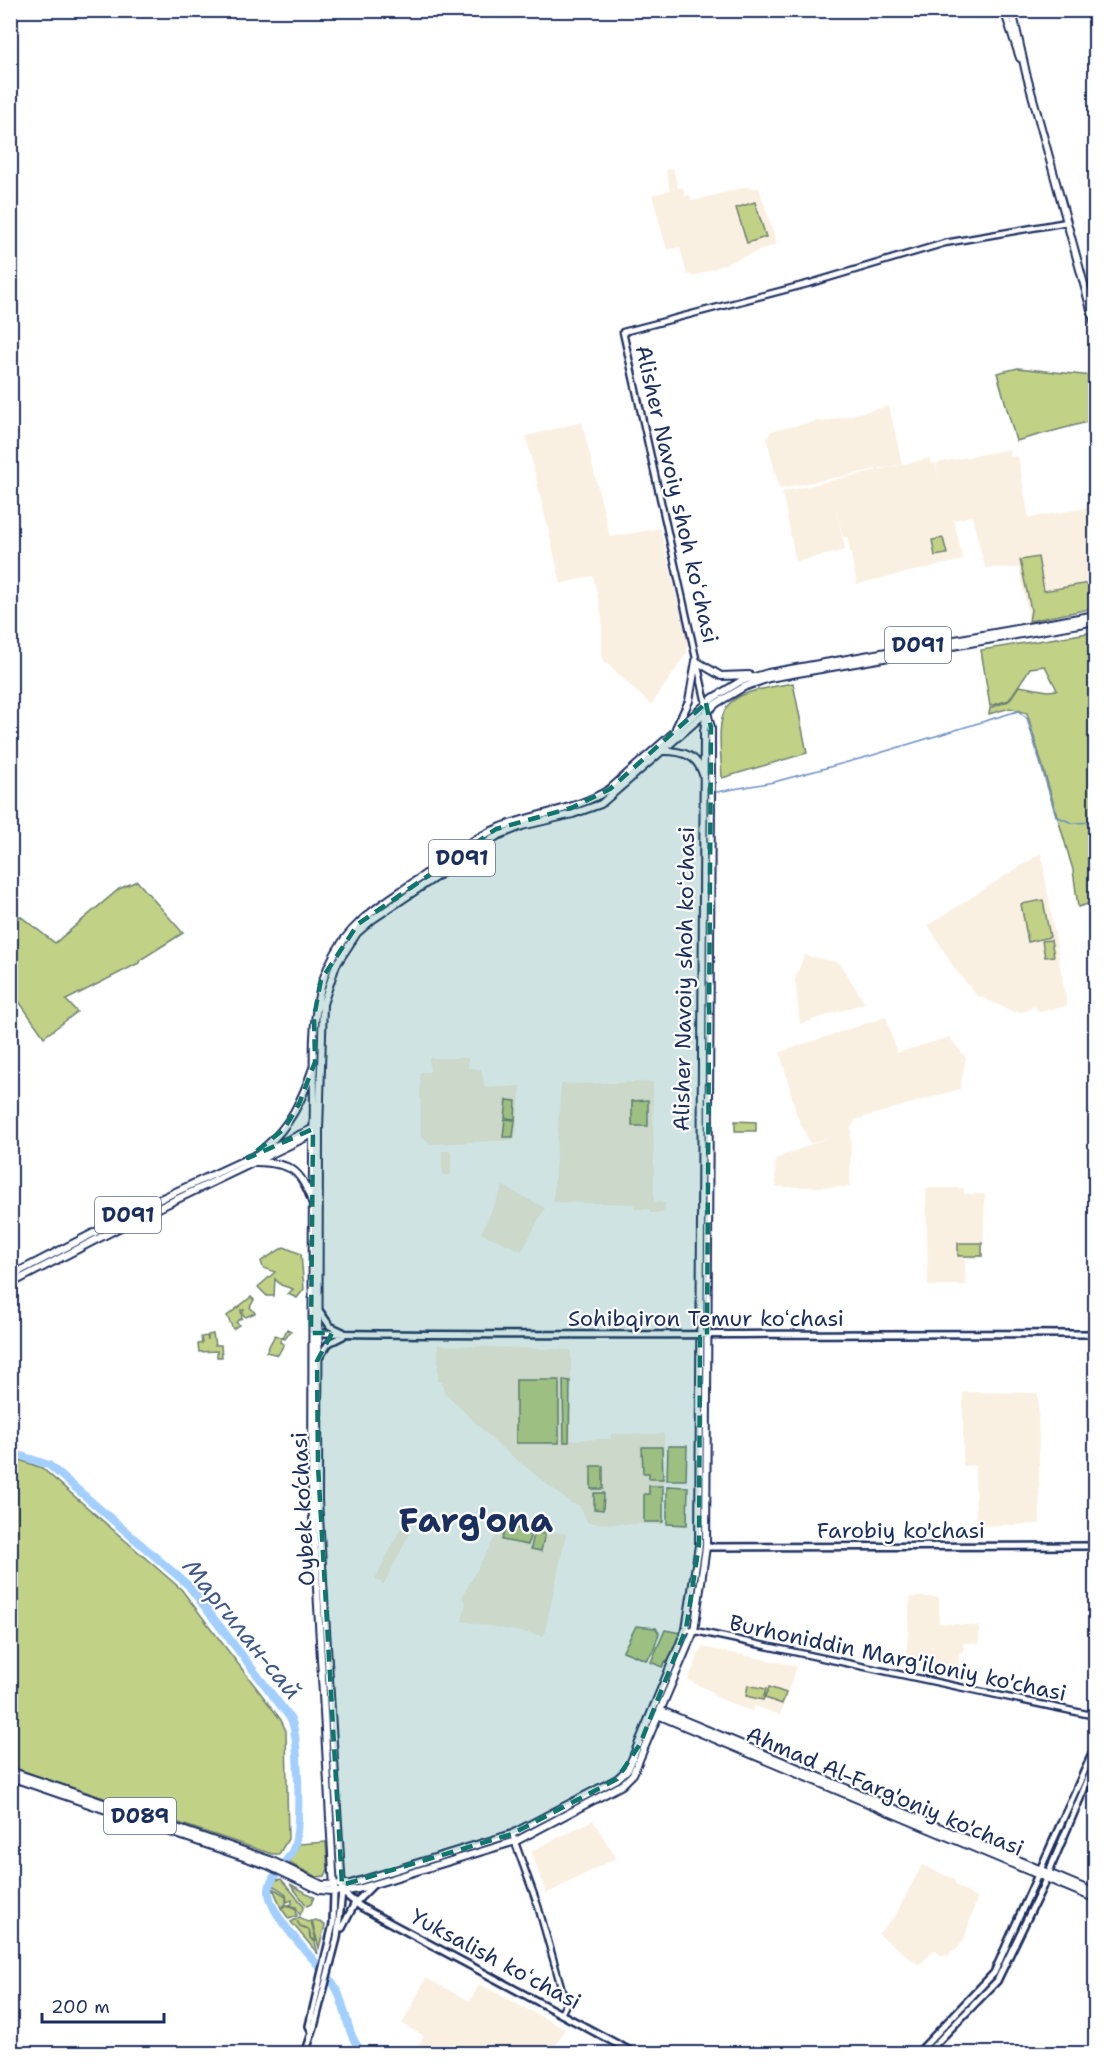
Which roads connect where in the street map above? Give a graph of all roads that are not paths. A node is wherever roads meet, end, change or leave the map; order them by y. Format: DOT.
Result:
graph roads {
  1 [pos="1004,10"];
  2 [pos="1012,10"];
  3 [pos="1026,73"];
  4 [pos="1067,222"];
  5 [pos="1095,328"];
  6 [pos="1095,615"];
  7 [pos="1095,621"];
  8 [pos="696,661"];
  9 [pos="768,673"];
  10 [pos="706,704"];
  11 [pos="707,711"];
  12 [pos="672,734"];
  13 [pos="663,751"];
  14 [pos="704,777"];
  15 [pos="342,947"];
  16 [pos="315,1062"];
  17 [pos="316,1130"];
  18 [pos="250,1160"];
  19 [pos="312,1202"];
  20 [pos="10,1276"];
  21 [pos="10,1284"];
  22 [pos="318,1308"];
  23 [pos="314,1333"];
  24 [pos="348,1334"];
  25 [pos="1095,1334"];
  26 [pos="703,1337"];
  27 [pos="317,1361"];
  28 [pos="1095,1546"];
  29 [pos="706,1547"];
  30 [pos="690,1630"];
  31 [pos="661,1713"];
  32 [pos="1095,1716"];
  33 [pos="1095,1745"];
  34 [pos="1095,1761"];
  35 [pos="10,1771"];
  36 [pos="10,1777"];
  37 [pos="626,1777"];
  38 [pos="514,1838"];
  39 [pos="268,1863"];
  40 [pos="1044,1874"];
  41 [pos="374,1884"];
  42 [pos="338,1889"];
  43 [pos="1095,1893"];
  44 [pos="1095,1899"];
  45 [pos="355,1903"];
  46 [pos="337,1938"];
  47 [pos="323,1982"];
  48 [pos="561,2014"];
  49 [pos="304,2054"];
  50 [pos="636,2054"];
  51 [pos="917,2054"];
  52 [pos="926,2054"];
  1 -- 3 [label="main road"];
  2 -- 3 [label="main road"];
  3 -- 4 [label="main road"];
  4 -- 5 [label="main road"];
  4 -- 8 [label="street, Alisher Navoiy shoh koʻchasi"];
  6 -- 9 [label="main road, D091"];
  7 -- 11 [label="main road, D091"];
  8 -- 9 [label="main road"];
  8 -- 10 [label="street, Alisher Navoiy shoh koʻchasi"];
  8 -- 12 [label="main road"];
  9 -- 10 [label="main road, D091"];
  10 -- 11 [label="main road, Alisher Navoiy shoh koʻchasi"];
  10 -- 12 [label="main road, D091"];
  11 -- 13 [label="main road, D091"];
  11 -- 14 [label="main road, Alisher Navoiy shoh koʻchasi"];
  11 -- 26 [label="main road, Alisher Navoiy shoh koʻchasi"];
  12 -- 15 [label="main road, D091"];
  13 -- 14 [label="main road"];
  13 -- 15 [label="main road, D091"];
  14 -- 26 [label="main road, Alisher Navoiy shoh koʻchasi"];
  15 -- 16 [label="main road, D091"];
  15 -- 17 [label="main road, D091"];
  16 -- 17 [label="main road, D091"];
  16 -- 18 [label="main road, D091"];
  17 -- 18 [label="main road"];
  17 -- 19 [label="main road, Oybek ko‘chasi"];
  17 -- 22 [label="main road, Oybek ko‘chasi"];
  18 -- 19 [label="main road"];
  18 -- 20 [label="main road, D091"];
  18 -- 21 [label="main road, D091"];
  19 -- 23 [label="main road, Oybek ko‘chasi"];
  22 -- 23 [label="main road, Oybek ko‘chasi"];
  22 -- 24 [label="main road"];
  23 -- 24 [label="main road, Sohibqiron Temur koʻchasi"];
  23 -- 27 [label="main road, Oybek ko‘chasi"];
  23 -- 42 [label="main road, Oybek ko‘chasi"];
  24 -- 26 [label="main road, Sohibqiron Temur koʻchasi"];
  24 -- 27 [label="main road"];
  25 -- 26 [label="main road, Sohibqiron Temur koʻchasi"];
  26 -- 29 [label="main road, Alisher Navoiy shoh koʻchasi"];
  26 -- 30 [label="main road, Alisher Navoiy shoh koʻchasi"];
  27 -- 42 [label="main road, Oybek ko‘chasi"];
  28 -- 29 [label="main road, Farobiy ko'chasi"];
  29 -- 30 [label="main road, Alisher Navoiy shoh koʻchasi"];
  30 -- 31 [label="main road, Alisher Navoiy shoh koʻchasi"];
  30 -- 32 [label="street, Burhoniddin Marg'iloniy ko'chasi"];
  30 -- 37 [label="main road, Alisher Navoiy shoh koʻchasi"];
  31 -- 37 [label="main road, Alisher Navoiy shoh koʻchasi"];
  31 -- 40 [label="main road, Ahmad Al-Farg'oniy ko'chasi"];
  33 -- 40 [label="main road"];
  34 -- 40 [label="main road"];
  35 -- 39 [label="main road, Yuksalish koʻchasi / D089"];
  36 -- 39 [label="main road, Yuksalish koʻchasi / D089"];
  37 -- 38 [label="main road"];
  38 -- 41 [label="main road"];
  38 -- 42 [label="main road"];
  38 -- 48 [label="street"];
  39 -- 42 [label="main road, Yuksalish koʻchasi / D089"];
  40 -- 43 [label="main road, Ahmad Al-Farg'oniy ko'chasi"];
  40 -- 44 [label="main road, Ahmad Al-Farg'oniy ko'chasi"];
  40 -- 51 [label="main road"];
  40 -- 52 [label="main road"];
  41 -- 42 [label="main road"];
  41 -- 45 [label="main road"];
  42 -- 45 [label="main road, Yuksalish koʻchasi"];
  42 -- 46 [label="main road"];
  42 -- 47 [label="main road"];
  45 -- 46 [label="main road"];
  45 -- 48 [label="main road, Yuksalish koʻchasi"];
  46 -- 47 [label="main road"];
  47 -- 49 [label="main road"];
  48 -- 50 [label="main road, Yuksalish koʻchasi"];
}
